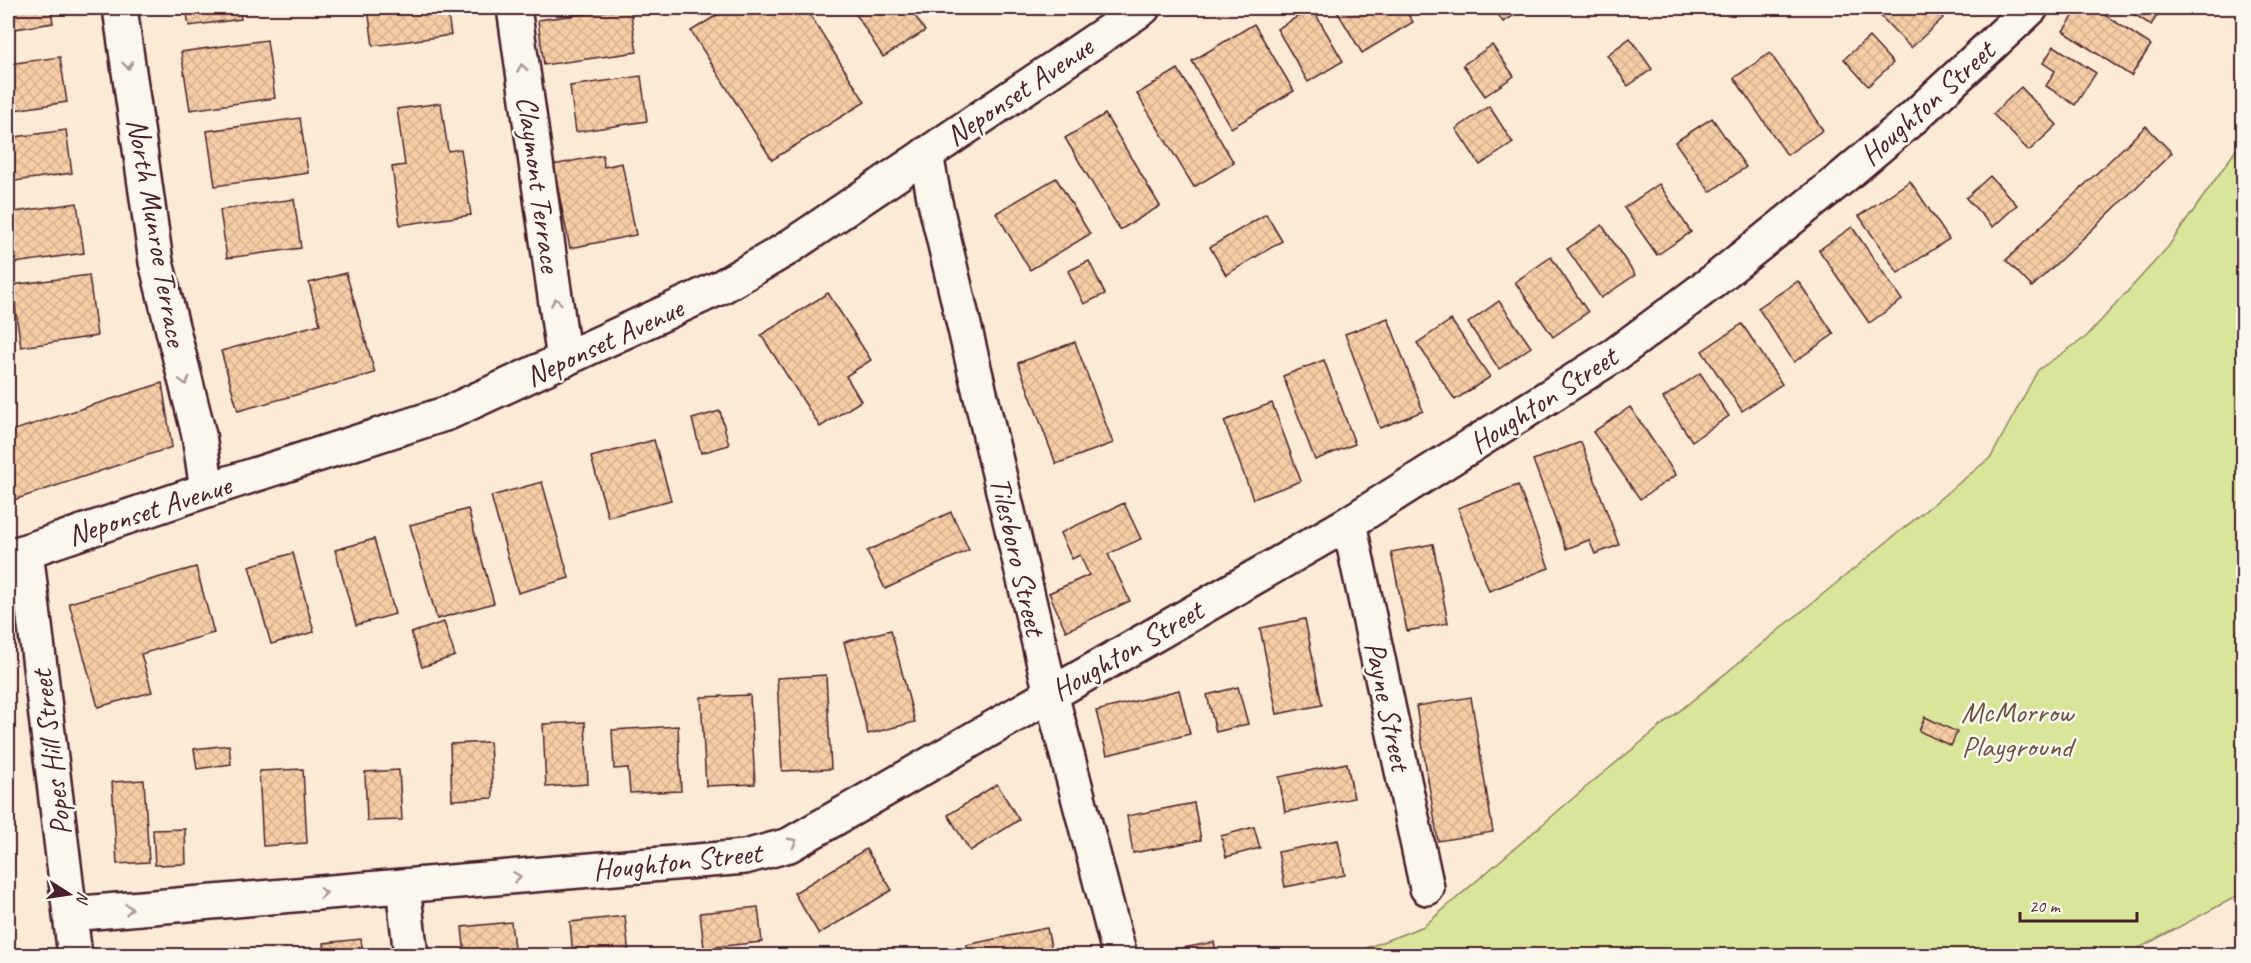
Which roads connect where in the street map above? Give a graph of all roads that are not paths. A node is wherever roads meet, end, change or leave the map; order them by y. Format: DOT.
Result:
graph roads {
  1 [pos="120,8"];
  2 [pos="514,8"];
  3 [pos="1143,8"];
  4 [pos="2031,8"];
  5 [pos="927,154"];
  6 [pos="564,360"];
  7 [pos="207,490"];
  8 [pos="1349,523"];
  9 [pos="17,554"];
  10 [pos="1051,694"];
  11 [pos="403,886"];
  12 [pos="1427,888"];
  13 [pos="70,914"];
  14 [pos="75,956"];
  15 [pos="411,956"];
  16 [pos="1120,956"];
  1 -- 7 [label="street, North Munroe Terrace, one-way"];
  6 -- 2 [label="street, Claymont Terrace, one-way"];
  3 -- 5 [label="street, Neponset Avenue"];
  4 -- 8 [label="street, Houghton Street"];
  5 -- 6 [label="street, Neponset Avenue"];
  5 -- 10 [label="street, Tilesboro Street"];
  6 -- 7 [label="street, Neponset Avenue"];
  7 -- 9 [label="street, Neponset Avenue"];
  8 -- 10 [label="street, Houghton Street"];
  8 -- 12 [label="street, Payne Street"];
  9 -- 13 [label="street, Popes Hill Street"];
  11 -- 10 [label="street, Houghton Street, one-way"];
  10 -- 16 [label="street, Tilesboro Street"];
  13 -- 11 [label="street, Houghton Street, one-way"];
  11 -- 15 [label="street"];
  13 -- 14 [label="street, Popes Hill Street"];
}
